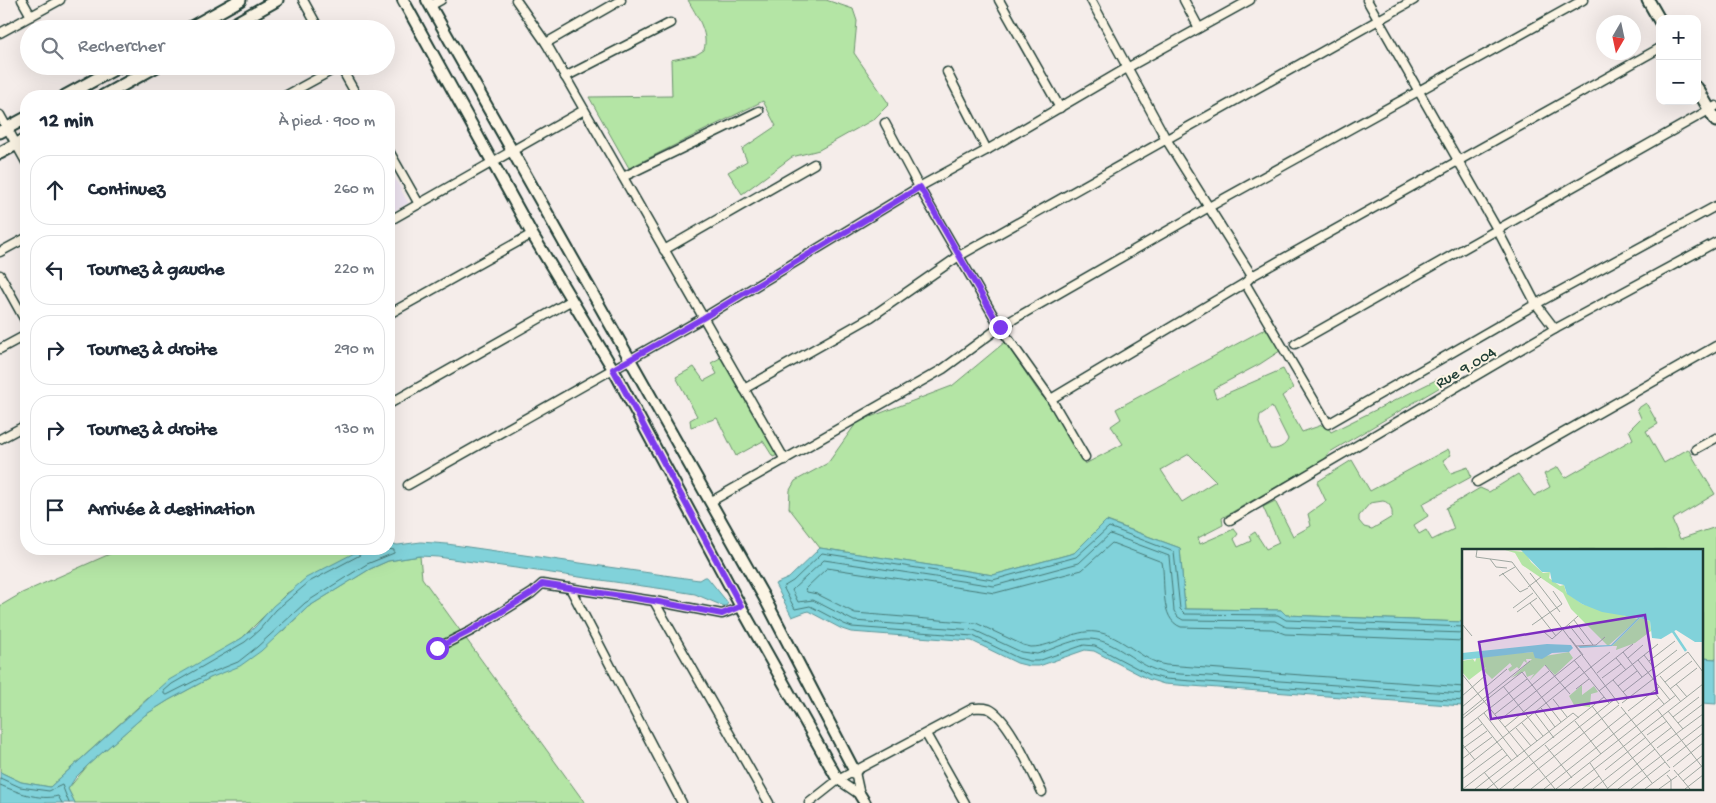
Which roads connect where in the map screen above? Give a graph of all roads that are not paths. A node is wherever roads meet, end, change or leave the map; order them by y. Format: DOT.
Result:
graph roads {
  1 [pos="22,0"];
  2 [pos="60,0"];
  3 [pos="240,0"];
  4 [pos="277,0"];
  5 [pos="303,0"];
  6 [pos="403,0"];
  7 [pos="441,0"];
  8 [pos="516,0"];
  9 [pos="621,0"];
  10 [pos="999,0"];
  11 [pos="1091,0"];
  12 [pos="1184,0"];
  13 [pos="1250,0"];
  14 [pos="1367,0"];
  15 [pos="1414,0"];
  16 [pos="1583,0"];
  17 [pos="1648,0"];
  18 [pos="428,3"];
  19 [pos="1657,15"];
  20 [pos="31,16"];
  21 [pos="24,20"];
  22 [pos="204,20"];
  23 [pos="241,20"];
  24 [pos="314,20"];
  25 [pos="1378,20"];
  26 [pos="20,22"];
  27 [pos="670,23"];
  28 [pos="1199,28"];
  29 [pos="0,33"];
  30 [pos="546,43"];
  31 [pos="1656,50"];
  32 [pos="1128,68"];
  33 [pos="947,72"];
  34 [pos="104,75"];
  35 [pos="141,75"];
  36 [pos="324,75"];
  37 [pos="345,75"];
  38 [pos="565,77"];
  39 [pos="76,90"];
  40 [pos="114,90"];
  41 [pos="296,90"];
  42 [pos="354,90"];
  43 [pos="1419,92"];
  44 [pos="1701,93"];
  45 [pos="1060,108"];
  46 [pos="1713,108"];
  47 [pos="584,110"];
  48 [pos="759,111"];
  49 [pos="0,116"];
  50 [pos="20,121"];
  51 [pos="1716,121"];
  52 [pos="885,123"];
  53 [pos="4,130"];
  54 [pos="1166,139"];
  55 [pos="20,141"];
  56 [pos="20,143"];
  57 [pos="988,150"];
  58 [pos="511,151"];
  59 [pos="0,153"];
  60 [pos="1457,160"];
  61 [pos="395,162"];
  62 [pos="493,162"];
  63 [pos="814,164"];
  64 [pos="623,177"];
  65 [pos="920,187"];
  66 [pos="419,204"];
  67 [pos="1716,206"];
  68 [pos="1209,207"];
  69 [pos="395,218"];
  70 [pos="1497,230"];
  71 [pos="532,234"];
  72 [pos="20,241"];
  73 [pos="1716,242"];
  74 [pos="664,250"];
  75 [pos="0,252"];
  76 [pos="959,256"];
  77 [pos="0,275"];
  78 [pos="1252,276"];
  79 [pos="1246,283"];
  80 [pos="572,300"];
  81 [pos="1536,304"];
  82 [pos="20,311"];
  83 [pos="395,311"];
  84 [pos="703,318"];
  85 [pos="1000,327"];
  86 [pos="1555,329"];
  87 [pos="20,338"];
  88 [pos="1295,344"];
  89 [pos="1716,346"];
  90 [pos="0,349"];
  91 [pos="631,359"];
  92 [pos="613,369"];
  93 [pos="744,388"];
  94 [pos="1051,399"];
  95 [pos="395,401"];
  96 [pos="20,428"];
  97 [pos="1716,438"];
  98 [pos="0,439"];
  99 [pos="1696,449"];
  100 [pos="1085,456"];
  101 [pos="784,460"];
  102 [pos="1477,482"];
  103 [pos="408,485"];
  104 [pos="710,502"];
  105 [pos="1230,520"];
  106 [pos="570,588"];
  107 [pos="654,601"];
  108 [pos="741,606"];
  109 [pos="437,648"];
  110 [pos="926,734"];
  111 [pos="855,772"];
  112 [pos="838,780"];
  113 [pos="1042,792"];
  114 [pos="863,799"];
  115 [pos="682,803"];
  116 [pos="769,803"];
  117 [pos="809,803"];
  118 [pos="965,803"];
  1 -- 20 [label="street"];
  2 -- 20 [label="street"];
  3 -- 22 [label="main road"];
  4 -- 23 [label="main road"];
  5 -- 24 [label="street"];
  6 -- 62 [label="street"];
  7 -- 18 [label="street"];
  8 -- 30 [label="street"];
  9 -- 30 [label="street"];
  10 -- 45 [label="street"];
  11 -- 32 [label="street"];
  12 -- 28 [label="street"];
  13 -- 28 [label="street"];
  14 -- 25 [label="street"];
  15 -- 25 [label="street"];
  16 -- 43 [label="street"];
  17 -- 19 [label="main road"];
  18 -- 58 [label="street"];
  20 -- 21 [label="street"];
  25 -- 43 [label="street"];
  25 -- 54 [label="street"];
  26 -- 29 [label="street"];
  27 -- 38 [label="street"];
  28 -- 32 [label="street"];
  30 -- 38 [label="street"];
  31 -- 60 [label="street"];
  32 -- 45 [label="street"];
  32 -- 54 [label="street"];
  33 -- 57 [label="street"];
  34 -- 39 [label="main road"];
  35 -- 40 [label="main road"];
  36 -- 41 [label="street"];
  37 -- 42 [label="street"];
  38 -- 47 [label="street"];
  43 -- 60 [label="street"];
  43 -- 68 [label="street"];
  44 -- 46 [label="main road"];
  45 -- 57 [label="street"];
  46 -- 51 [label="main road"];
  46 -- 70 [label="street"];
  47 -- 58 [label="street"];
  47 -- 64 [label="street"];
  48 -- 64 [label="street"];
  49 -- 53 [label="street"];
  50 -- 53 [label="main road"];
  52 -- 65 [label="street"];
  53 -- 55 [label="street"];
  54 -- 68 [label="street"];
  54 -- 76 [label="street"];
  56 -- 59 [label="main road"];
  57 -- 65 [label="street"];
  58 -- 62 [label="street"];
  58 -- 91 [label="street"];
  60 -- 70 [label="street"];
  60 -- 78 [label="street"];
  61 -- 66 [label="street"];
  62 -- 66 [label="street"];
  62 -- 71 [label="street"];
  63 -- 74 [label="street"];
  64 -- 74 [label="street"];
  65 -- 76 [label="street"];
  65 -- 84 [label="street"];
  66 -- 69 [label="street"];
  67 -- 81 [label="street, Rue 9.004"];
  68 -- 78 [label="street"];
  68 -- 85 [label="street"];
  70 -- 81 [label="street"];
  70 -- 88 [label="street"];
  71 -- 80 [label="street"];
  71 -- 83 [label="street"];
  72 -- 75 [label="street"];
  73 -- 86 [label="street, Rue 9.004"];
  74 -- 84 [label="street"];
  76 -- 85 [label="street"];
  76 -- 93 [label="street"];
  77 -- 82 [label="street"];
  78 -- 79 [label="street"];
  79 -- 81 [label="street, Rue 9.004"];
  79 -- 94 [label="street"];
  80 -- 92 [label="street"];
  80 -- 95 [label="street"];
  81 -- 86 [label="street"];
  84 -- 91 [label="street"];
  84 -- 93 [label="street"];
  85 -- 94 [label="street"];
  85 -- 101 [label="street"];
  86 -- 105 [label="street, Rue 9.004"];
  87 -- 90 [label="street"];
  89 -- 102 [label="street"];
  91 -- 92 [label="street"];
  91 -- 104 [label="street"];
  92 -- 103 [label="street"];
  92 -- 108 [label="street"];
  93 -- 101 [label="street"];
  94 -- 100 [label="street"];
  96 -- 98 [label="street"];
  97 -- 99 [label="street"];
  101 -- 104 [label="street"];
  104 -- 111 [label="street"];
  106 -- 107 [label="street"];
  106 -- 109 [label="street"];
  106 -- 115 [label="street"];
  107 -- 108 [label="street"];
  107 -- 116 [label="street"];
  108 -- 112 [label="street"];
  110 -- 111 [label="street"];
  110 -- 113 [label="street"];
  110 -- 118 [label="street"];
  111 -- 112 [label="street"];
  111 -- 114 [label="street"];
  112 -- 114 [label="street"];
  112 -- 117 [label="street"];
}
